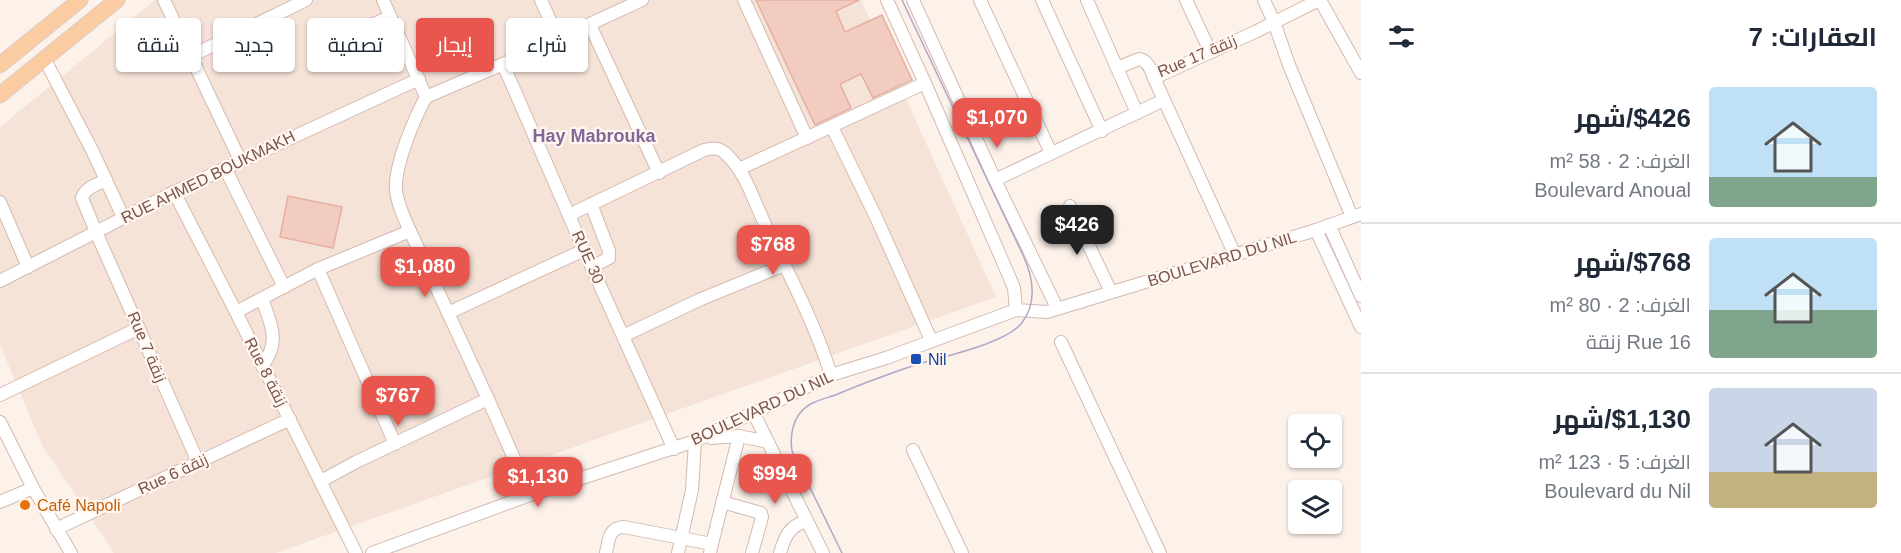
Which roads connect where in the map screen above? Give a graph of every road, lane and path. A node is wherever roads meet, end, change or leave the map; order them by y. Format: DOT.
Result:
graph roads {
  1 [pos="80,0"];
  2 [pos="117,0"];
  3 [pos="164,0"];
  4 [pos="306,0"];
  5 [pos="383,0"];
  6 [pos="541,0"];
  7 [pos="642,0"];
  8 [pos="744,0"];
  9 [pos="887,0"];
  10 [pos="913,0"];
  11 [pos="980,0"];
  12 [pos="1042,0"];
  13 [pos="1087,0"];
  14 [pos="1186,0"];
  15 [pos="1264,0"];
  16 [pos="1320,0"];
  17 [pos="390,17"];
  18 [pos="173,18"];
  19 [pos="549,18"];
  20 [pos="1274,22"];
  21 [pos="590,25"];
  22 [pos="201,51"];
  23 [pos="1209,51"];
  24 [pos="44,58"];
  25 [pos="506,63"];
  26 [pos="503,64"];
  27 [pos="0,65"];
  28 [pos="1117,68"];
  29 [pos="199,72"];
  30 [pos="1361,73"];
  31 [pos="1154,78"];
  32 [pos="418,79"];
  33 [pos="925,82"];
  34 [pos="0,95"];
  35 [pos="426,97"];
  36 [pos="1164,100"];
  37 [pos="1137,113"];
  38 [pos="832,127"];
  39 [pos="1102,131"];
  40 [pos="807,138"];
  41 [pos="1051,153"];
  42 [pos="240,160"];
  43 [pos="225,168"];
  44 [pos="739,169"];
  45 [pos="659,173"];
  46 [pos="106,180"];
  47 [pos="995,180"];
  48 [pos="174,192"];
  49 [pos="0,202"];
  50 [pos="591,204"];
  51 [pos="1070,206"];
  52 [pos="569,215"];
  53 [pos="1357,216"];
  54 [pos="123,217"];
  55 [pos="1329,225"];
  56 [pos="1316,230"];
  57 [pos="410,231"];
  58 [pos="96,232"];
  59 [pos="584,250"];
  60 [pos="1235,255"];
  61 [pos="784,265"];
  62 [pos="28,267"];
  63 [pos="592,267"];
  64 [pos="318,269"];
  65 [pos="0,281"];
  66 [pos="284,287"];
  67 [pos="1111,292"];
  68 [pos="1361,296"];
  69 [pos="262,299"];
  70 [pos="1057,308"];
  71 [pos="1016,310"];
  72 [pos="236,312"];
  73 [pos="448,313"];
  74 [pos="1361,327"];
  75 [pos="139,328"];
  76 [pos="622,336"];
  77 [pos="931,340"];
  78 [pos="1061,342"];
  79 [pos="262,366"];
  80 [pos="831,375"];
  81 [pos="0,396"];
  82 [pos="488,399"];
  83 [pos="754,414"];
  84 [pos="290,419"];
  85 [pos="0,422"];
  86 [pos="739,436"];
  87 [pos="695,441"];
  88 [pos="768,442"];
  89 [pos="395,444"];
  90 [pos="674,449"];
  91 [pos="913,450"];
  92 [pos="198,462"];
  93 [pos="321,481"];
  94 [pos="33,488"];
  95 [pos="530,495"];
  96 [pos="0,502"];
  97 [pos="722,502"];
  98 [pos="807,521"];
  99 [pos="56,529"];
  100 [pos="681,538"];
  101 [pos="711,549"];
  102 [pos="71,553"];
  103 [pos="356,553"];
  104 [pos="372,553"];
  105 [pos="606,553"];
  106 [pos="678,553"];
  107 [pos="752,553"];
  108 [pos="780,553"];
  109 [pos="823,553"];
  110 [pos="962,553"];
  111 [pos="1160,553"];
  1 -- 27 [label="main road"];
  2 -- 24 [label="main road"];
  3 -- 18 [label="street"];
  4 -- 22 [label="street"];
  5 -- 17 [label="street"];
  6 -- 19 [label="street"];
  7 -- 21 [label="street"];
  8 -- 40 [label="street"];
  9 -- 33 [label="street"];
  10 -- 47 [label="street"];
  11 -- 41 [label="street"];
  12 -- 39 [label="street"];
  13 -- 28 [label="street"];
  14 -- 23 [label="street"];
  15 -- 20 [label="street"];
  16 -- 20 [label="street, Rue 17 زنقة"];
  16 -- 30 [label="street"];
  17 -- 32 [label="street"];
  20 -- 23 [label="street, Rue 17 زنقة"];
  20 -- 53 [label="street"];
  21 -- 45 [label="street"];
  23 -- 31 [label="street, Rue 17 زنقة"];
  24 -- 34 [label="main road"];
  24 -- 46 [label="street"];
  25 -- 26 [label="street"];
  26 -- 35 [label="street"];
  26 -- 52 [label="street, RUE 30"];
  28 -- 31 [label="street, Rue 17 زنقة"];
  28 -- 37 [label="street"];
  29 -- 42 [label="street"];
  31 -- 36 [label="street"];
  32 -- 35 [label="street"];
  32 -- 42 [label="street, RUE AHMED BOUKMAKH"];
  33 -- 38 [label="street"];
  33 -- 71 [label="street"];
  35 -- 57 [label="street"];
  36 -- 37 [label="street"];
  36 -- 60 [label="street"];
  37 -- 39 [label="street"];
  38 -- 40 [label="street"];
  38 -- 77 [label="street"];
  39 -- 41 [label="street"];
  40 -- 44 [label="street"];
  41 -- 47 [label="street"];
  42 -- 43 [label="street, RUE AHMED BOUKMAKH"];
  43 -- 48 [label="street, RUE AHMED BOUKMAKH"];
  43 -- 66 [label="street"];
  44 -- 45 [label="street"];
  44 -- 61 [label="street"];
  45 -- 50 [label="street"];
  46 -- 54 [label="street"];
  46 -- 58 [label="street, Rue 7 زنقة"];
  47 -- 70 [label="street"];
  48 -- 54 [label="street, RUE AHMED BOUKMAKH"];
  48 -- 72 [label="street, Rue 8 زنقة"];
  49 -- 62 [label="street"];
  50 -- 52 [label="street"];
  50 -- 63 [label="street"];
  51 -- 67 [label="street"];
  52 -- 59 [label="street, RUE 30"];
  53 -- 55 [label="street, BOULEVARD DU NIL"];
  54 -- 58 [label="street, RUE AHMED BOUKMAKH"];
  55 -- 56 [label="street, BOULEVARD DU NIL"];
  55 -- 68 [label="street"];
  56 -- 60 [label="street, BOULEVARD DU NIL"];
  56 -- 74 [label="street"];
  57 -- 64 [label="street"];
  57 -- 73 [label="street"];
  58 -- 62 [label="street, RUE AHMED BOUKMAKH"];
  58 -- 75 [label="street, Rue 7 زنقة"];
  59 -- 63 [label="street, RUE 30"];
  59 -- 73 [label="street"];
  60 -- 67 [label="street, BOULEVARD DU NIL"];
  61 -- 76 [label="street"];
  61 -- 80 [label="street"];
  62 -- 65 [label="street, RUE AHMED BOUKMAKH"];
  63 -- 76 [label="street, RUE 30"];
  64 -- 66 [label="street"];
  64 -- 89 [label="street"];
  66 -- 69 [label="street"];
  67 -- 70 [label="street, BOULEVARD DU NIL"];
  69 -- 72 [label="street"];
  69 -- 79 [label="street"];
  70 -- 71 [label="street, BOULEVARD DU NIL"];
  71 -- 77 [label="street, BOULEVARD DU NIL"];
  72 -- 79 [label="street, Rue 8 زنقة"];
  73 -- 82 [label="street"];
  75 -- 81 [label="street"];
  75 -- 92 [label="street, Rue 7 زنقة"];
  76 -- 90 [label="street, RUE 30"];
  77 -- 80 [label="street, BOULEVARD DU NIL"];
  78 -- 111 [label="street"];
  79 -- 84 [label="street, Rue 8 زنقة"];
  80 -- 83 [label="street, BOULEVARD DU NIL"];
  82 -- 89 [label="street"];
  82 -- 95 [label="street"];
  83 -- 87 [label="street, BOULEVARD DU NIL"];
  83 -- 88 [label="street"];
  84 -- 92 [label="street, Rue 6 زنقة"];
  84 -- 93 [label="street, Rue 8 زنقة"];
  85 -- 94 [label="street"];
  86 -- 87 [label="street"];
  86 -- 88 [label="street"];
  86 -- 97 [label="street"];
  87 -- 90 [label="street, BOULEVARD DU NIL"];
  87 -- 100 [label="street"];
  88 -- 98 [label="street"];
  89 -- 93 [label="street"];
  90 -- 95 [label="street, BOULEVARD DU NIL"];
  91 -- 110 [label="street"];
  92 -- 99 [label="street, Rue 6 زنقة"];
  93 -- 103 [label="street, Rue 8 زنقة"];
  94 -- 96 [label="street"];
  94 -- 99 [label="street"];
  95 -- 104 [label="street, BOULEVARD DU NIL"];
  97 -- 101 [label="street"];
  97 -- 107 [label="street"];
  98 -- 108 [label="street"];
  98 -- 109 [label="street"];
  99 -- 102 [label="street"];
  100 -- 101 [label="street"];
  100 -- 105 [label="street"];
  100 -- 106 [label="street"];
}
